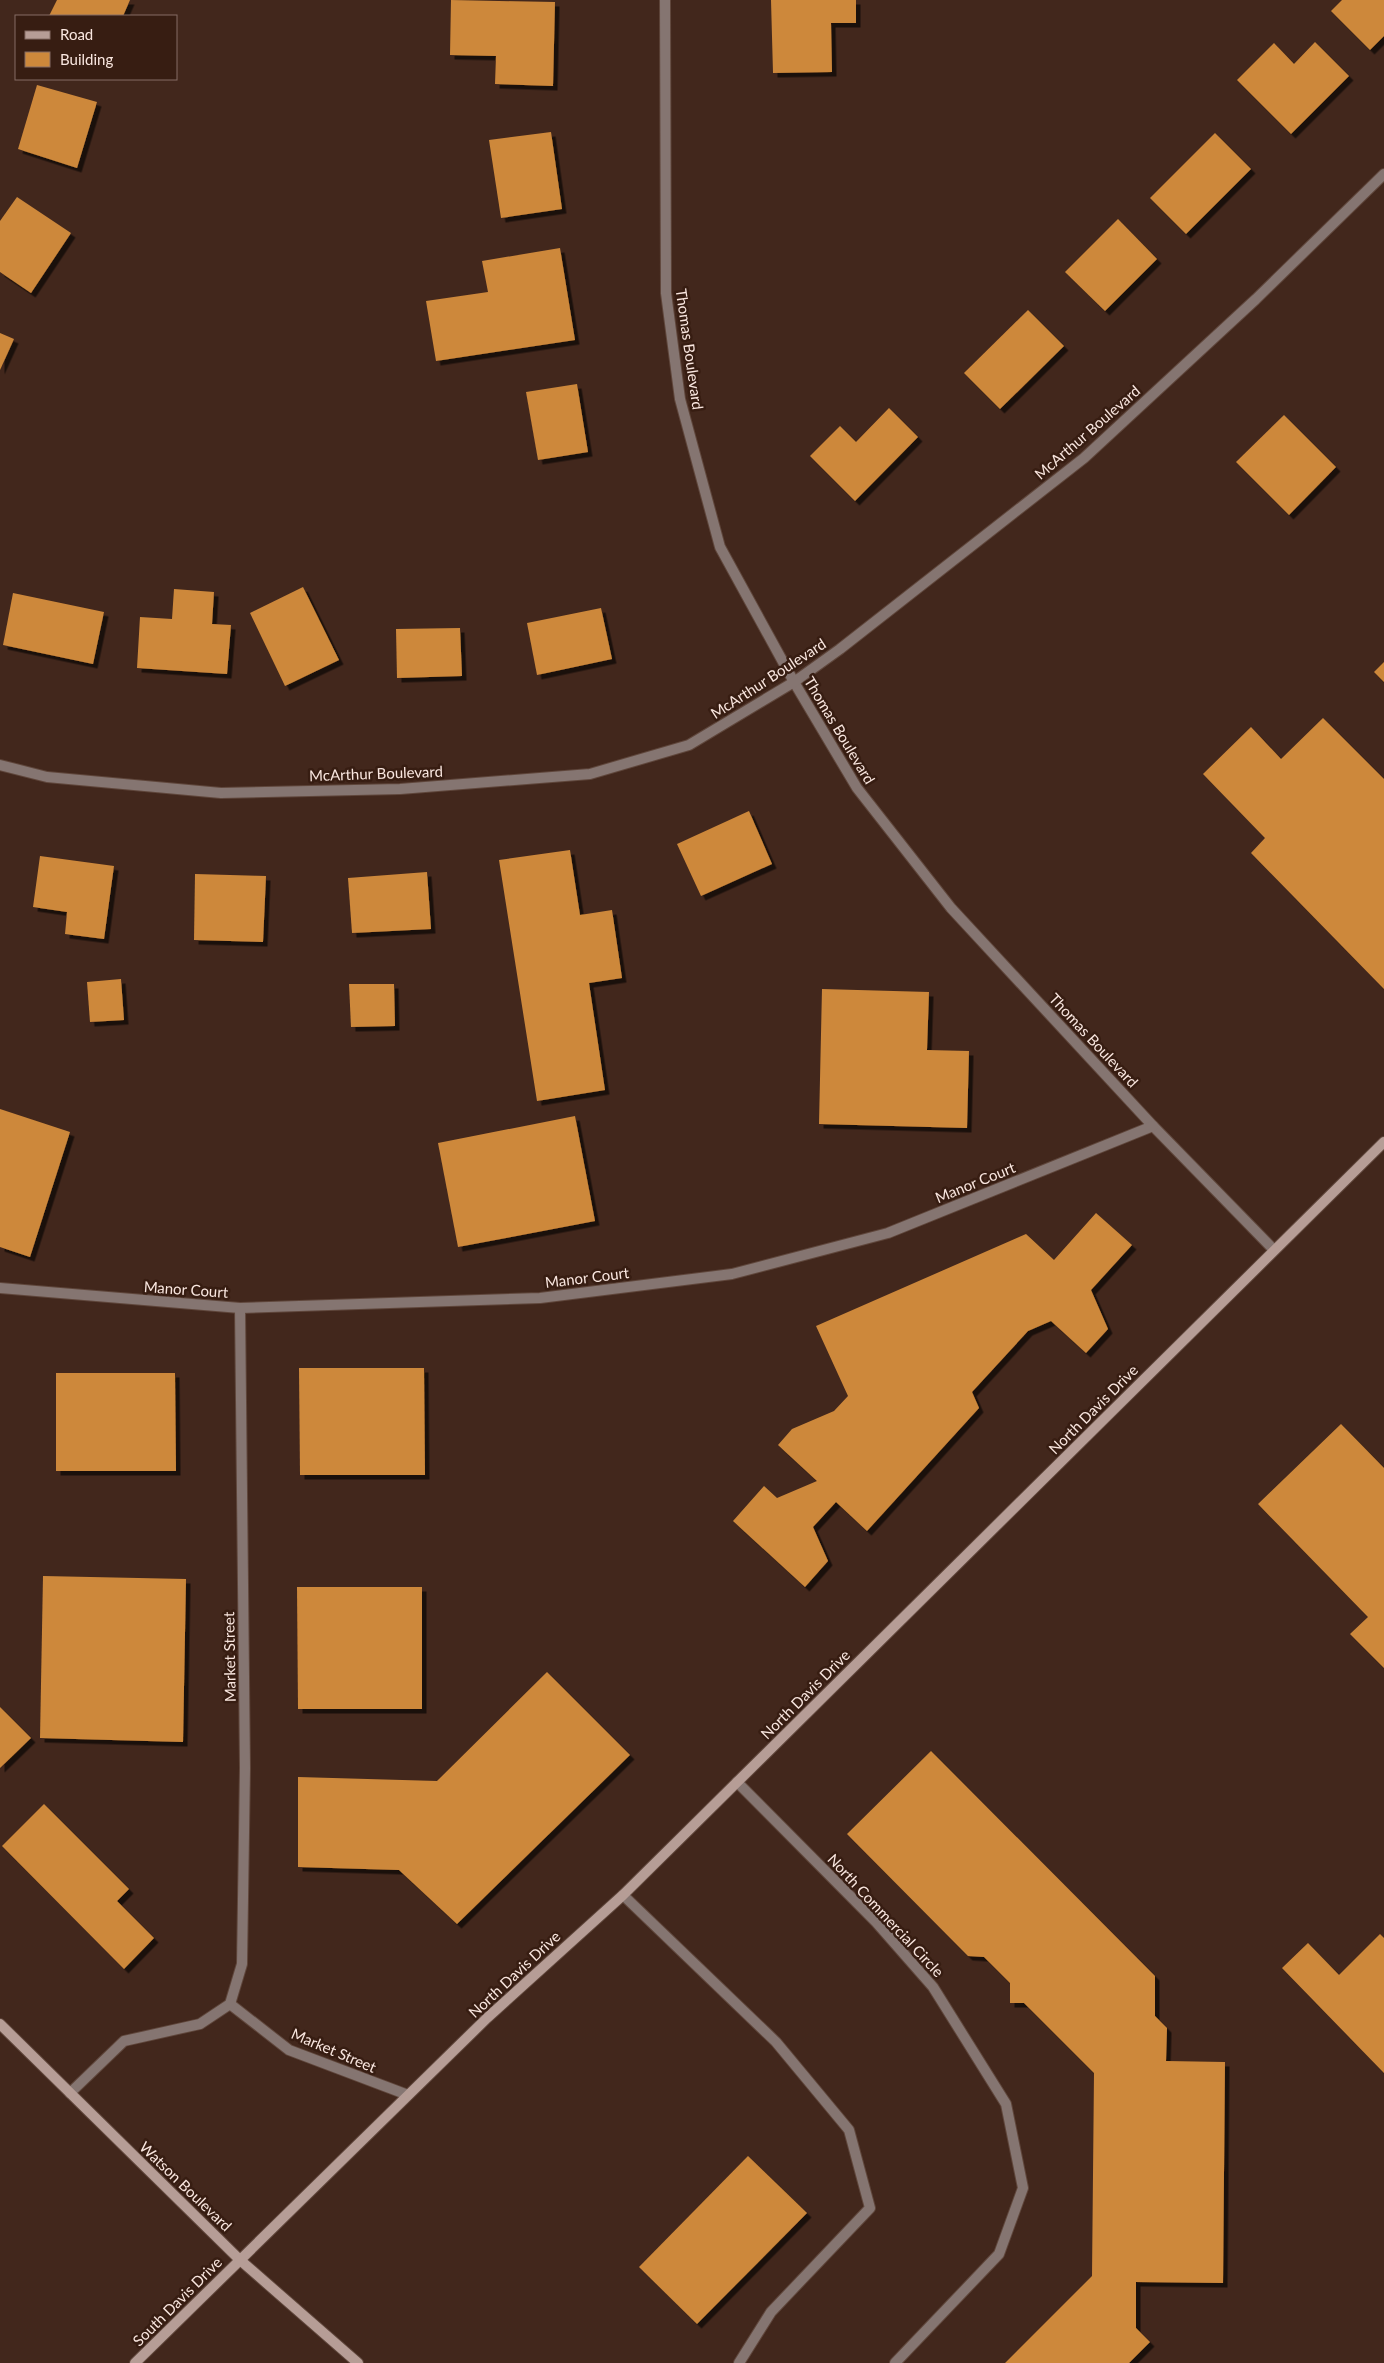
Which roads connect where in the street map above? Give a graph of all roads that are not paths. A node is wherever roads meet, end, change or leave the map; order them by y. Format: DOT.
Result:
graph roads {
  1 [pos="665,0"];
  2 [pos="1384,174"];
  3 [pos="794,682"];
  4 [pos="0,765"];
  5 [pos="1153,1126"];
  6 [pos="1384,1142"];
  7 [pos="1274,1250"];
  8 [pos="0,1288"];
  9 [pos="240,1308"];
  10 [pos="736,1782"];
  11 [pos="623,1895"];
  12 [pos="230,2004"];
  13 [pos="0,2024"];
  14 [pos="70,2093"];
  15 [pos="408,2095"];
  16 [pos="240,2260"];
  17 [pos="135,2363"];
  18 [pos="358,2363"];
  19 [pos="739,2363"];
  20 [pos="895,2363"];
  1 -- 3 [label="street, Thomas Boulevard"];
  2 -- 3 [label="street, McArthur Boulevard"];
  3 -- 4 [label="street, McArthur Boulevard"];
  3 -- 5 [label="street, Thomas Boulevard"];
  5 -- 7 [label="street, Thomas Boulevard"];
  5 -- 9 [label="street, Manor Court"];
  6 -- 7 [label="main road, North Davis Drive"];
  7 -- 10 [label="main road, North Davis Drive"];
  8 -- 9 [label="street, Manor Court"];
  9 -- 12 [label="street, Market Street"];
  10 -- 11 [label="main road, North Davis Drive"];
  10 -- 20 [label="street, North Commercial Circle"];
  11 -- 15 [label="main road, North Davis Drive"];
  11 -- 19 [label="street"];
  12 -- 14 [label="street"];
  12 -- 15 [label="street, Market Street"];
  13 -- 14 [label="main road, Watson Boulevard"];
  14 -- 16 [label="main road, Watson Boulevard"];
  15 -- 16 [label="main road, North Davis Drive"];
  16 -- 17 [label="main road, South Davis Drive"];
  16 -- 18 [label="main road, Watson Boulevard"];
}
